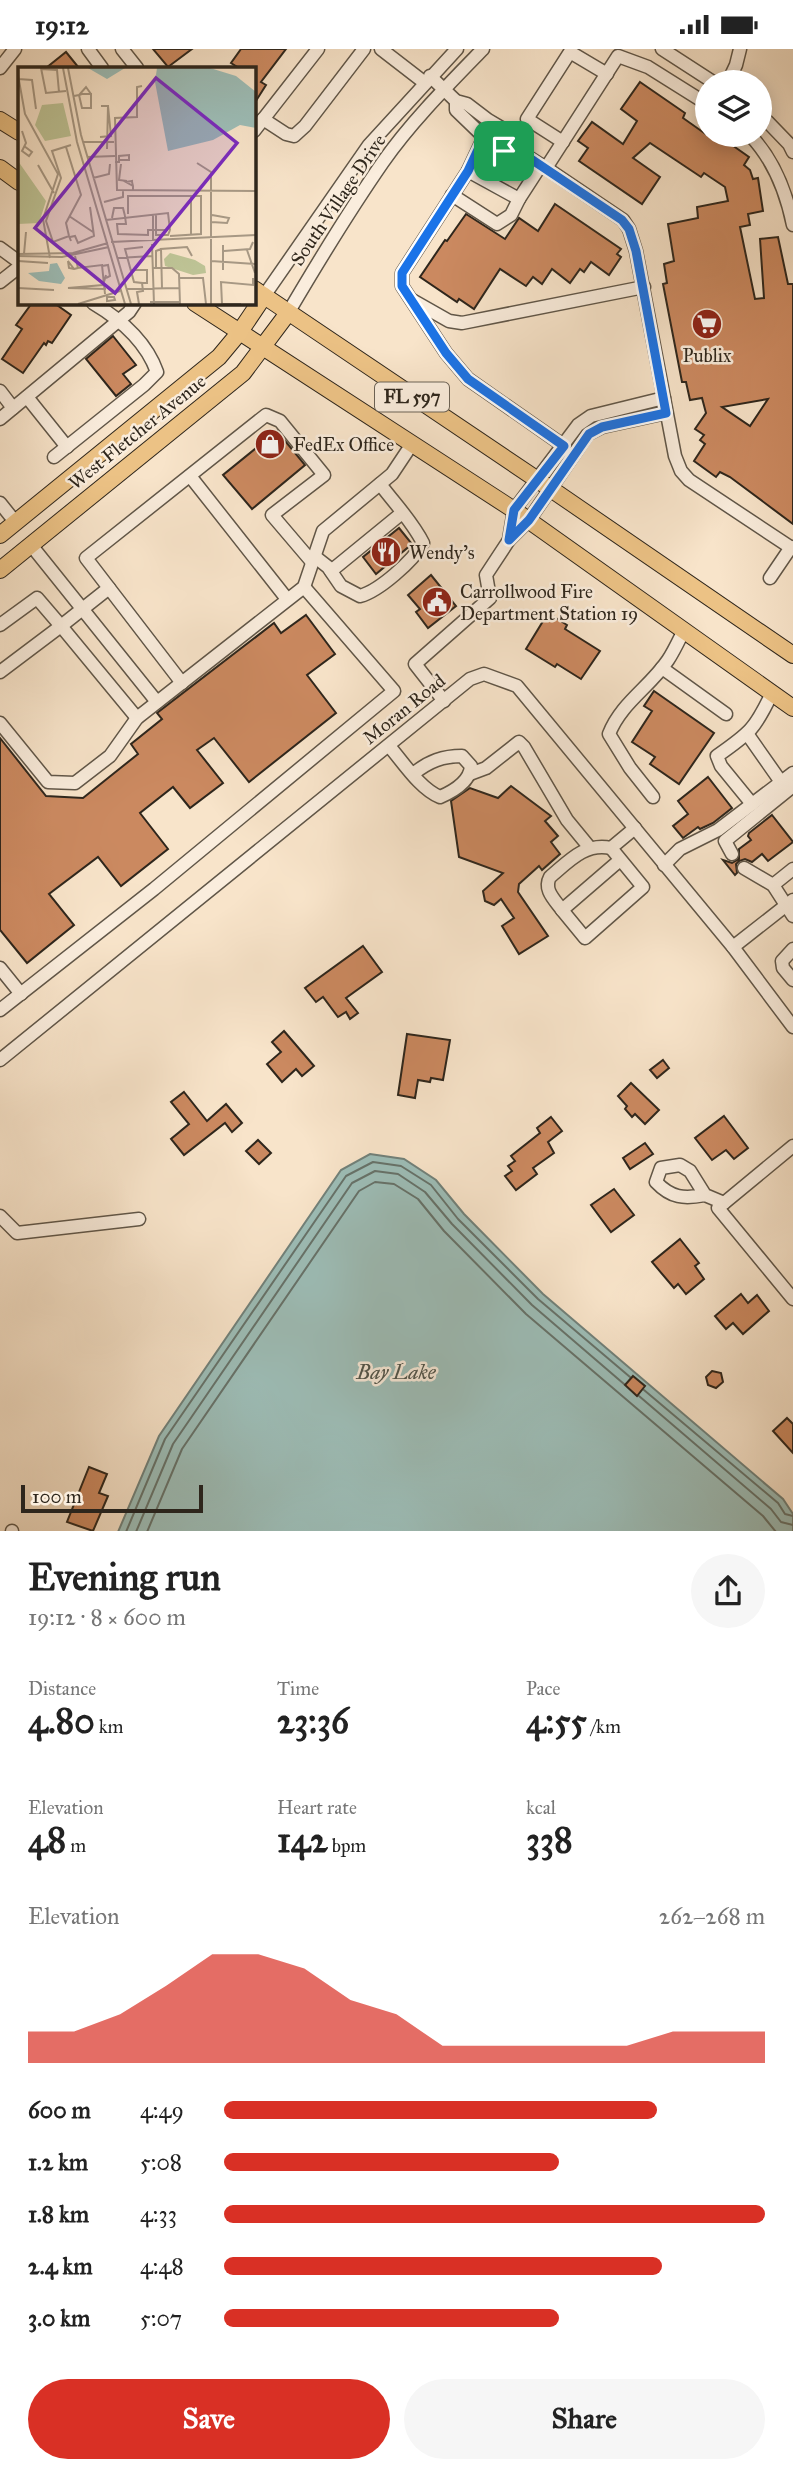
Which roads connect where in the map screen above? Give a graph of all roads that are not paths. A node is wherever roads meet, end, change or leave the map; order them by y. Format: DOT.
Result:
graph roads {
  1 [pos="15,49"];
  2 [pos="107,49"];
  3 [pos="122,49"];
  4 [pos="318,49"];
  5 [pos="363,49"];
  6 [pos="381,49"];
  7 [pos="457,49"];
  8 [pos="483,49"];
  9 [pos="740,49"];
  10 [pos="664,50"];
  11 [pos="95,59"];
  12 [pos="136,67"];
  13 [pos="0,68"];
  14 [pos="695,70"];
  15 [pos="734,70"];
  16 [pos="607,74"];
  17 [pos="427,79"];
  18 [pos="444,89"];
  19 [pos="695,96"];
  20 [pos="456,101"];
  21 [pos="263,119"];
  22 [pos="0,120"];
  23 [pos="772,126"];
  24 [pos="256,128"];
  25 [pos="18,131"];
  26 [pos="484,137"];
  27 [pos="562,142"];
  28 [pos="761,147"];
  29 [pos="516,149"];
  30 [pos="793,152"];
  31 [pos="543,167"];
  32 [pos="0,168"];
  33 [pos="468,171"];
  34 [pos="18,181"];
  35 [pos="452,195"];
  36 [pos="519,199"];
  37 [pos="793,225"];
  38 [pos="0,248"];
  39 [pos="18,263"];
  40 [pos="18,265"];
  41 [pos="0,282"];
  42 [pos="644,287"];
  43 [pos="259,293"];
  44 [pos="410,299"];
  45 [pos="96,305"];
  46 [pos="133,305"];
  47 [pos="198,305"];
  48 [pos="253,305"];
  49 [pos="288,313"];
  50 [pos="120,319"];
  51 [pos="449,321"];
  52 [pos="239,333"];
  53 [pos="437,340"];
  54 [pos="264,348"];
  55 [pos="0,391"];
  56 [pos="27,397"];
  57 [pos="664,398"];
  58 [pos="13,408"];
  59 [pos="666,413"];
  60 [pos="0,419"];
  61 [pos="412,444"];
  62 [pos="564,446"];
  63 [pos="67,447"];
  64 [pos="54,457"];
  65 [pos="190,476"];
  66 [pos="380,484"];
  67 [pos="544,484"];
  68 [pos="0,503"];
  69 [pos="514,510"];
  70 [pos="402,513"];
  71 [pos="529,520"];
  72 [pos="16,523"];
  73 [pos="0,535"];
  74 [pos="509,540"];
  75 [pos="31,545"];
  76 [pos="792,548"];
  77 [pos="313,559"];
  78 [pos="0,570"];
  79 [pos="331,571"];
  80 [pos="770,577"];
  81 [pos="304,587"];
  82 [pos="108,588"];
  83 [pos="287,599"];
  84 [pos="82,609"];
  85 [pos="0,625"];
  86 [pos="61,626"];
  87 [pos="684,630"];
  88 [pos="793,655"];
  89 [pos="662,668"];
  90 [pos="0,672"];
  91 [pos="182,683"];
  92 [pos="772,693"];
  93 [pos="444,701"];
  94 [pos="157,702"];
  95 [pos="793,708"];
  96 [pos="726,714"];
  97 [pos="137,717"];
  98 [pos="0,723"];
  99 [pos="748,735"];
  100 [pos="389,746"];
  101 [pos="793,773"];
  102 [pos="413,774"];
  103 [pos="470,774"];
  104 [pos="789,787"];
  105 [pos="653,796"];
  106 [pos="752,804"];
  107 [pos="635,828"];
  108 [pos="590,848"];
  109 [pos="611,848"];
  110 [pos="732,854"];
  111 [pos="620,860"];
  112 [pos="664,865"];
  113 [pos="744,869"];
  114 [pos="793,869"];
  115 [pos="773,885"];
  116 [pos="791,907"];
  117 [pos="562,910"];
  118 [pos="733,947"];
  119 [pos="793,949"];
  120 [pos="0,968"];
  121 [pos="793,980"];
  122 [pos="21,994"];
  123 [pos="0,1010"];
  124 [pos="793,1027"];
  125 [pos="0,1060"];
  126 [pos="793,1146"];
  127 [pos="705,1195"];
  128 [pos="724,1203"];
  129 [pos="0,1216"];
  130 [pos="139,1219"];
  131 [pos="793,1299"];
  1 -- 13 [label="street"];
  2 -- 11 [label="street"];
  3 -- 12 [label="street"];
  4 -- 21 [label="street"];
  5 -- 21 [label="street"];
  6 -- 17 [label="street"];
  7 -- 17 [label="street, South Village Drive"];
  8 -- 18 [label="street, South Village Drive"];
  9 -- 15 [label="street"];
  10 -- 14 [label="street"];
  16 -- 19 [label="street"];
  16 -- 27 [label="street"];
  16 -- 27 [label="street"];
  17 -- 18 [label="street"];
  17 -- 43 [label="street, South Village Drive"];
  18 -- 20 [label="street"];
  18 -- 49 [label="street, South Village Drive"];
  20 -- 26 [label="street"];
  20 -- 29 [label="street"];
  21 -- 24 [label="street"];
  22 -- 25 [label="main road"];
  23 -- 30 [label="street"];
  26 -- 29 [label="street"];
  26 -- 33 [label="street"];
  27 -- 31 [label="street"];
  28 -- 37 [label="street"];
  29 -- 31 [label="street"];
  31 -- 36 [label="street"];
  31 -- 42 [label="street"];
  32 -- 34 [label="main road"];
  33 -- 35 [label="street"];
  33 -- 36 [label="street"];
  35 -- 36 [label="street"];
  35 -- 44 [label="street"];
  38 -- 39 [label="street"];
  40 -- 41 [label="street"];
  42 -- 51 [label="street"];
  42 -- 57 [label="street"];
  43 -- 49 [label="main road, FL 597"];
  44 -- 51 [label="street"];
  44 -- 53 [label="street"];
  45 -- 50 [label="street"];
  46 -- 50 [label="street"];
  47 -- 52 [label="main road, FL 597"];
  48 -- 52 [label="main road, West Fletcher Avenue"];
  49 -- 54 [label="main road, West Fletcher Avenue"];
  49 -- 67 [label="main road, FL 597"];
  50 -- 56 [label="street"];
  50 -- 63 [label="street"];
  51 -- 53 [label="street"];
  52 -- 54 [label="main road, FL 597"];
  52 -- 72 [label="main road, West Fletcher Avenue"];
  53 -- 62 [label="street"];
  54 -- 61 [label="main road, FL 597"];
  54 -- 75 [label="main road, West Fletcher Avenue"];
  55 -- 58 [label="street"];
  56 -- 58 [label="street"];
  56 -- 63 [label="street"];
  57 -- 59 [label="street"];
  57 -- 62 [label="street"];
  58 -- 60 [label="street"];
  59 -- 67 [label="street"];
  59 -- 76 [label="street"];
  61 -- 66 [label="street"];
  61 -- 69 [label="main road, FL 597"];
  62 -- 67 [label="street"];
  63 -- 64 [label="street"];
  65 -- 77 [label="street"];
  65 -- 82 [label="street"];
  65 -- 83 [label="street"];
  66 -- 70 [label="street"];
  66 -- 77 [label="street"];
  67 -- 69 [label="street"];
  67 -- 71 [label="street"];
  67 -- 88 [label="main road, FL 597"];
  68 -- 72 [label="street"];
  69 -- 71 [label="main road, FL 597"];
  69 -- 74 [label="street"];
  70 -- 79 [label="street"];
  70 -- 79 [label="street"];
  71 -- 74 [label="street"];
  71 -- 87 [label="main road, FL 597"];
  72 -- 73 [label="main road, West Fletcher Avenue"];
  74 -- 93 [label="street"];
  75 -- 78 [label="main road, West Fletcher Avenue"];
  75 -- 84 [label="street"];
  76 -- 80 [label="street"];
  77 -- 79 [label="street"];
  77 -- 81 [label="street"];
  81 -- 83 [label="street"];
  81 -- 122 [label="street"];
  82 -- 84 [label="street"];
  82 -- 91 [label="street"];
  83 -- 91 [label="street"];
  84 -- 86 [label="street"];
  84 -- 94 [label="street"];
  85 -- 86 [label="street"];
  86 -- 90 [label="street"];
  86 -- 97 [label="street"];
  87 -- 89 [label="street"];
  87 -- 92 [label="main road, FL 597"];
  89 -- 96 [label="street"];
  89 -- 105 [label="street"];
  91 -- 94 [label="street"];
  92 -- 95 [label="main road, FL 597"];
  92 -- 99 [label="street"];
  93 -- 100 [label="street, Moran Road"];
  93 -- 107 [label="street, Moran Road"];
  94 -- 97 [label="street"];
  97 -- 98 [label="street"];
  99 -- 104 [label="street"];
  99 -- 106 [label="street"];
  100 -- 102 [label="street"];
  100 -- 125 [label="street, Moran Road"];
  101 -- 104 [label="street"];
  102 -- 103 [label="street"];
  102 -- 103 [label="street"];
  103 -- 108 [label="street"];
  104 -- 106 [label="street"];
  104 -- 110 [label="street"];
  106 -- 112 [label="street"];
  107 -- 109 [label="street"];
  107 -- 112 [label="street, Moran Road"];
  108 -- 109 [label="street"];
  108 -- 117 [label="street"];
  109 -- 111 [label="street"];
  111 -- 117 [label="street"];
  111 -- 117 [label="street"];
  112 -- 118 [label="street, Moran Road"];
  113 -- 115 [label="street"];
  114 -- 115 [label="street"];
  115 -- 116 [label="street"];
  116 -- 118 [label="street"];
  118 -- 124 [label="street, Moran Road"];
  119 -- 121 [label="street"];
  120 -- 122 [label="street"];
  122 -- 123 [label="street"];
  126 -- 128 [label="street"];
  127 -- 128 [label="street"];
  128 -- 131 [label="street"];
  129 -- 130 [label="street"];
}
